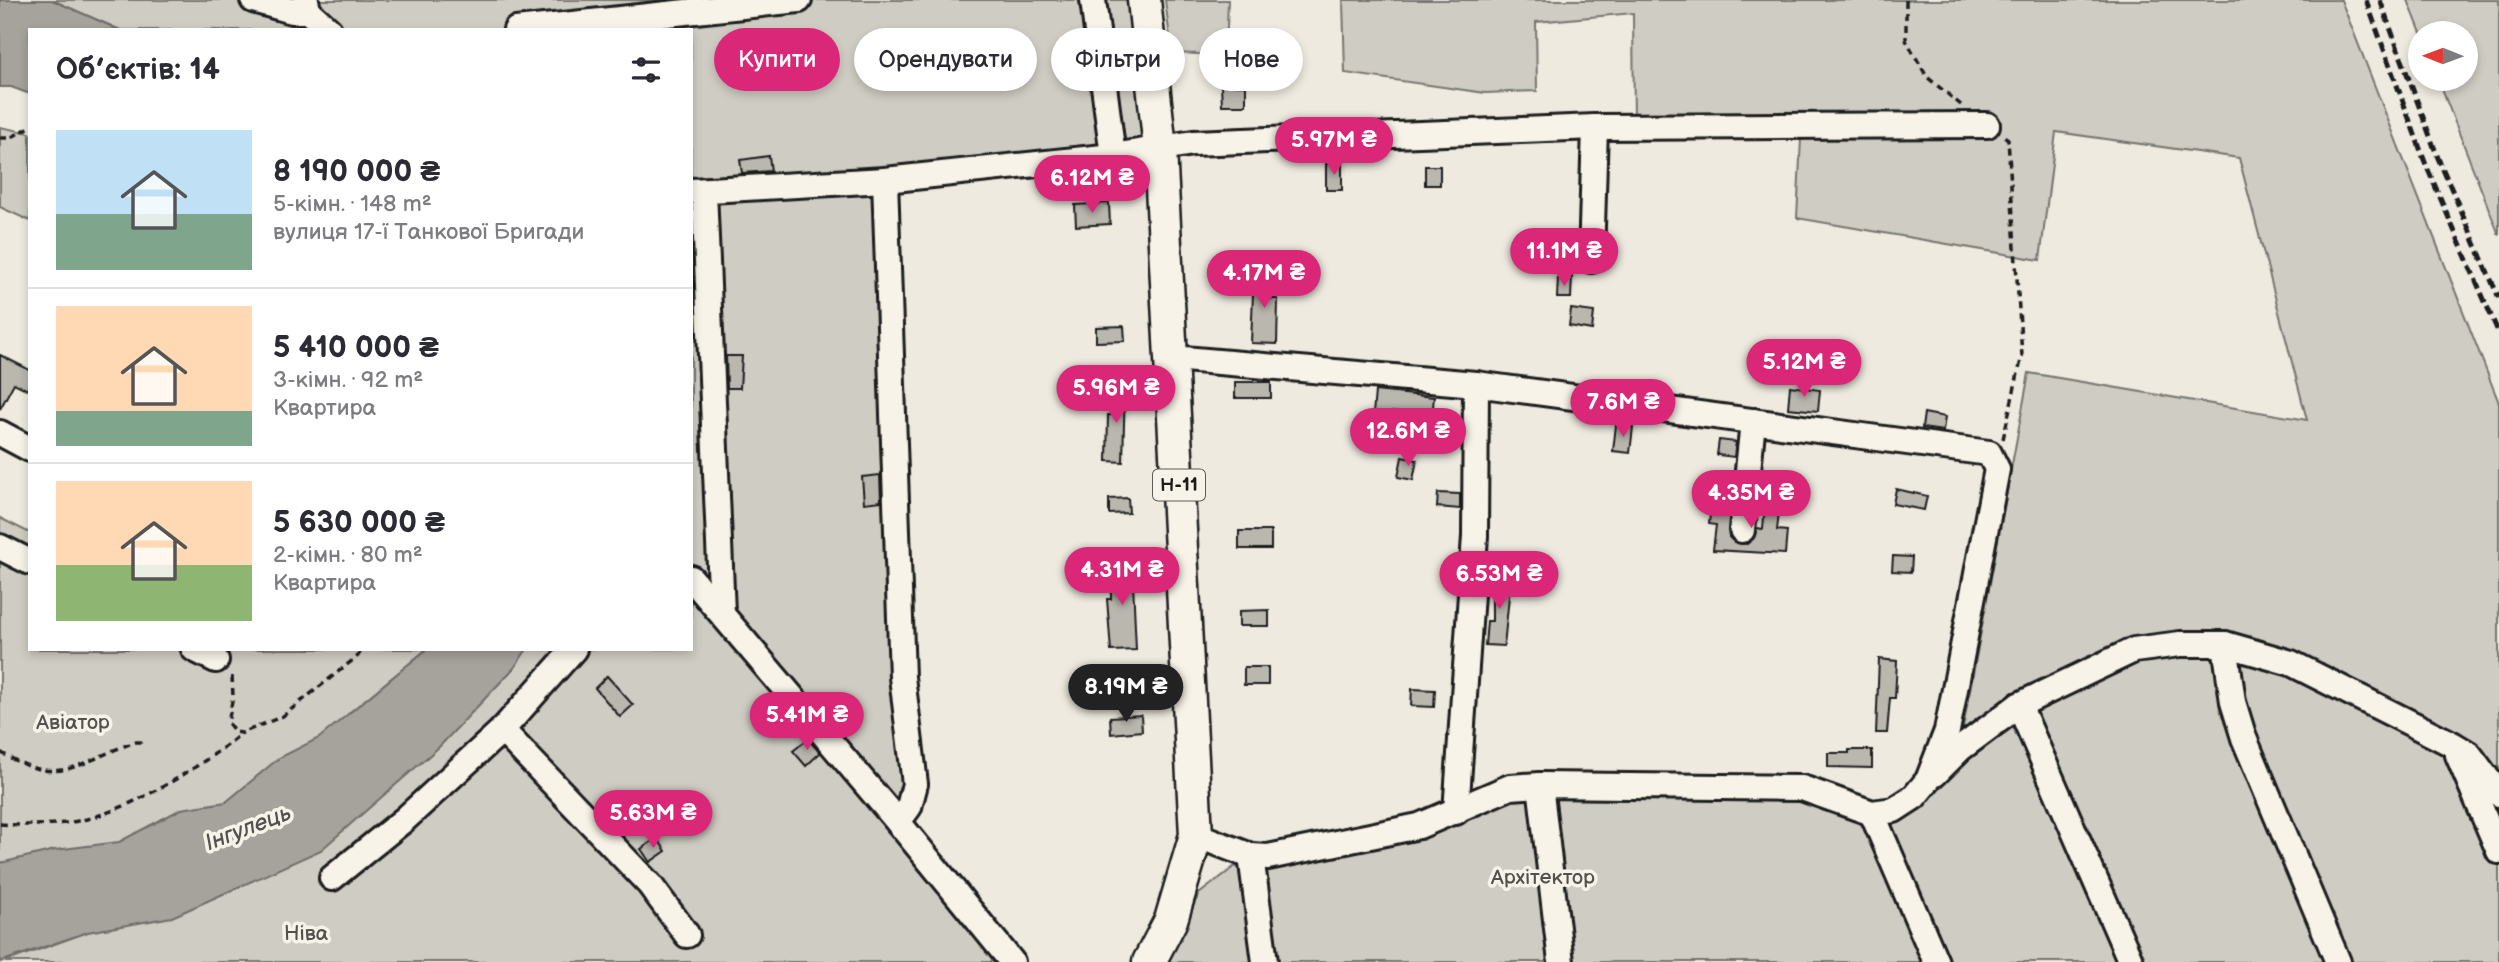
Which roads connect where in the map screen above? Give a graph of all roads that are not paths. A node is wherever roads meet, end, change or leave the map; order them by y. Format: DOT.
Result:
graph roads {
  1 [pos="253,0"];
  2 [pos="799,0"];
  3 [pos="1093,0"];
  4 [pos="1144,0"];
  5 [pos="307,5"];
  6 [pos="327,28"];
  7 [pos="535,28"];
  8 [pos="1987,125"];
  9 [pos="1595,127"];
  10 [pos="1160,149"];
  11 [pos="1113,156"];
  12 [pos="886,180"];
  13 [pos="697,191"];
  14 [pos="1591,260"];
  15 [pos="1172,358"];
  16 [pos="1475,384"];
  17 [pos="1753,421"];
  18 [pos="0,433"];
  19 [pos="28,448"];
  20 [pos="1742,530"];
  21 [pos="0,547"];
  22 [pos="28,561"];
  23 [pos="693,580"];
  24 [pos="722,613"];
  25 [pos="2225,644"];
  26 [pos="572,651"];
  27 [pos="2019,705"];
  28 [pos="502,730"];
  29 [pos="2454,745"];
  30 [pos="1928,780"];
  31 [pos="1540,785"];
  32 [pos="2499,794"];
  33 [pos="1456,812"];
  34 [pos="1872,813"];
  35 [pos="898,822"];
  36 [pos="1196,835"];
  37 [pos="2499,851"];
  38 [pos="1251,856"];
  39 [pos="332,878"];
  40 [pos="687,935"];
  41 [pos="1012,962"];
  42 [pos="1149,962"];
  43 [pos="1265,962"];
  44 [pos="1561,962"];
  45 [pos="1936,962"];
  46 [pos="2131,962"];
  47 [pos="2337,962"];
  1 -- 5 [label="street"];
  2 -- 7 [label="street"];
  3 -- 11 [label="street"];
  4 -- 10 [label="main road, Н-11"];
  5 -- 6 [label="street"];
  8 -- 9 [label="street"];
  9 -- 10 [label="street"];
  9 -- 14 [label="street"];
  10 -- 11 [label="street"];
  10 -- 15 [label="main road, Н-11"];
  11 -- 12 [label="street"];
  12 -- 13 [label="street"];
  12 -- 35 [label="street"];
  13 -- 24 [label="street"];
  15 -- 16 [label="street"];
  15 -- 36 [label="main road, Н-11"];
  16 -- 17 [label="street"];
  16 -- 33 [label="street"];
  17 -- 20 [label="street"];
  17 -- 30 [label="street"];
  18 -- 19 [label="street"];
  21 -- 22 [label="street"];
  23 -- 24 [label="street"];
  24 -- 35 [label="street"];
  25 -- 27 [label="street"];
  25 -- 29 [label="street"];
  25 -- 47 [label="street"];
  26 -- 28 [label="street"];
  27 -- 30 [label="street"];
  27 -- 46 [label="street"];
  28 -- 39 [label="street"];
  28 -- 40 [label="street"];
  29 -- 32 [label="street"];
  29 -- 37 [label="street"];
  30 -- 34 [label="street"];
  31 -- 33 [label="street"];
  31 -- 34 [label="street"];
  31 -- 44 [label="street"];
  33 -- 38 [label="street"];
  34 -- 45 [label="street"];
  35 -- 41 [label="street"];
  36 -- 38 [label="street"];
  36 -- 42 [label="main road, Н-11"];
  38 -- 43 [label="street"];
}
